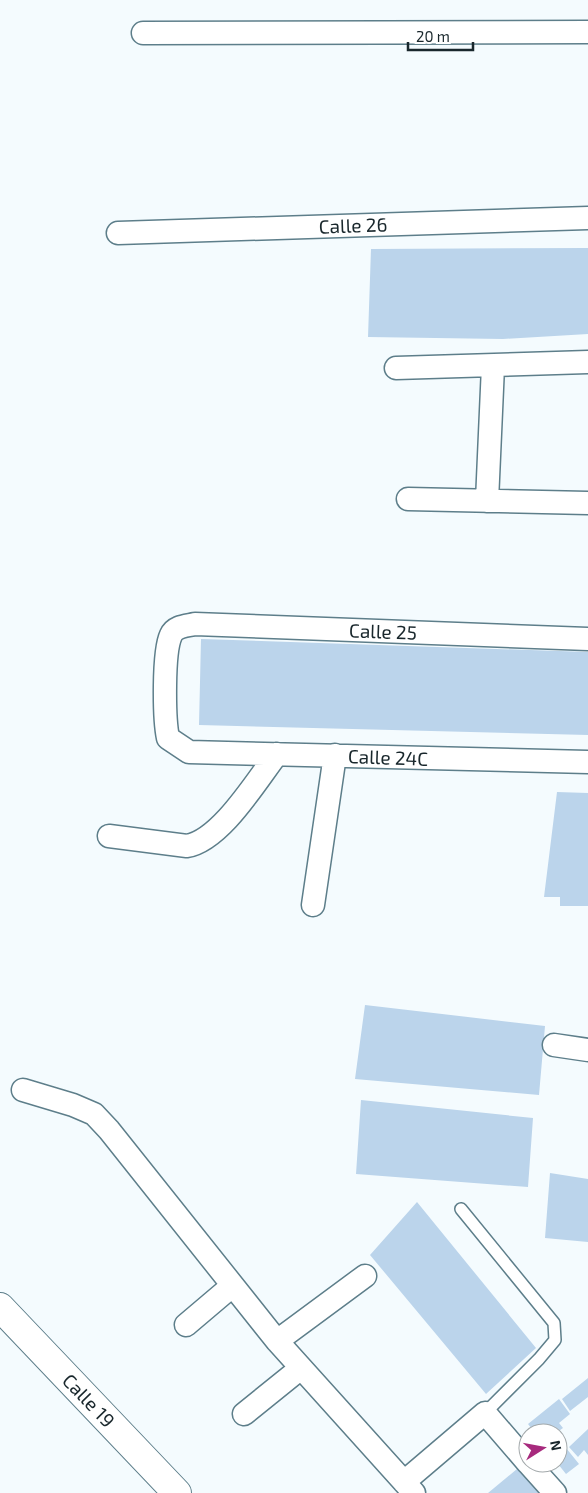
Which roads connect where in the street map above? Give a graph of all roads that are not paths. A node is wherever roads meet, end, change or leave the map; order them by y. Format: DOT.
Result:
graph roads {
  1 [pos="588,32"];
  2 [pos="142,33"];
  3 [pos="588,218"];
  4 [pos="118,232"];
  5 [pos="588,362"];
  6 [pos="493,366"];
  7 [pos="396,368"];
  8 [pos="408,499"];
  9 [pos="487,500"];
  10 [pos="588,503"];
  11 [pos="588,639"];
  12 [pos="189,752"];
  13 [pos="277,754"];
  14 [pos="335,755"];
  15 [pos="588,762"];
  16 [pos="110,836"];
  17 [pos="313,904"];
  18 [pos="554,1045"];
  19 [pos="588,1050"];
  20 [pos="23,1090"];
  21 [pos="461,1209"];
  22 [pos="365,1276"];
  23 [pos="232,1286"];
  24 [pos="0,1307"];
  25 [pos="186,1326"];
  26 [pos="277,1341"];
  27 [pos="302,1368"];
  28 [pos="485,1413"];
  29 [pos="244,1414"];
  30 [pos="518,1451"];
  31 [pos="537,1473"];
  32 [pos="409,1488"];
  33 [pos="178,1493"];
  34 [pos="555,1493"];
  1 -- 2 [label="street"];
  3 -- 4 [label="street, Calle 26"];
  5 -- 6 [label="street"];
  6 -- 7 [label="street"];
  6 -- 9 [label="street"];
  8 -- 9 [label="street"];
  9 -- 10 [label="street"];
  11 -- 12 [label="street, Calle 25"];
  12 -- 13 [label="street, Calle 24C"];
  13 -- 14 [label="street, Calle 24C"];
  13 -- 16 [label="street"];
  14 -- 15 [label="street, Calle 24C"];
  14 -- 17 [label="street"];
  18 -- 19 [label="street"];
  20 -- 23 [label="street"];
  21 -- 28 [label="lane"];
  22 -- 26 [label="street"];
  23 -- 25 [label="street"];
  23 -- 26 [label="street"];
  24 -- 33 [label="main road, Calle 19"];
  26 -- 27 [label="street"];
  27 -- 29 [label="street"];
  27 -- 32 [label="street"];
  28 -- 30 [label="street"];
  28 -- 32 [label="street"];
  31 -- 34 [label="street"];
}
